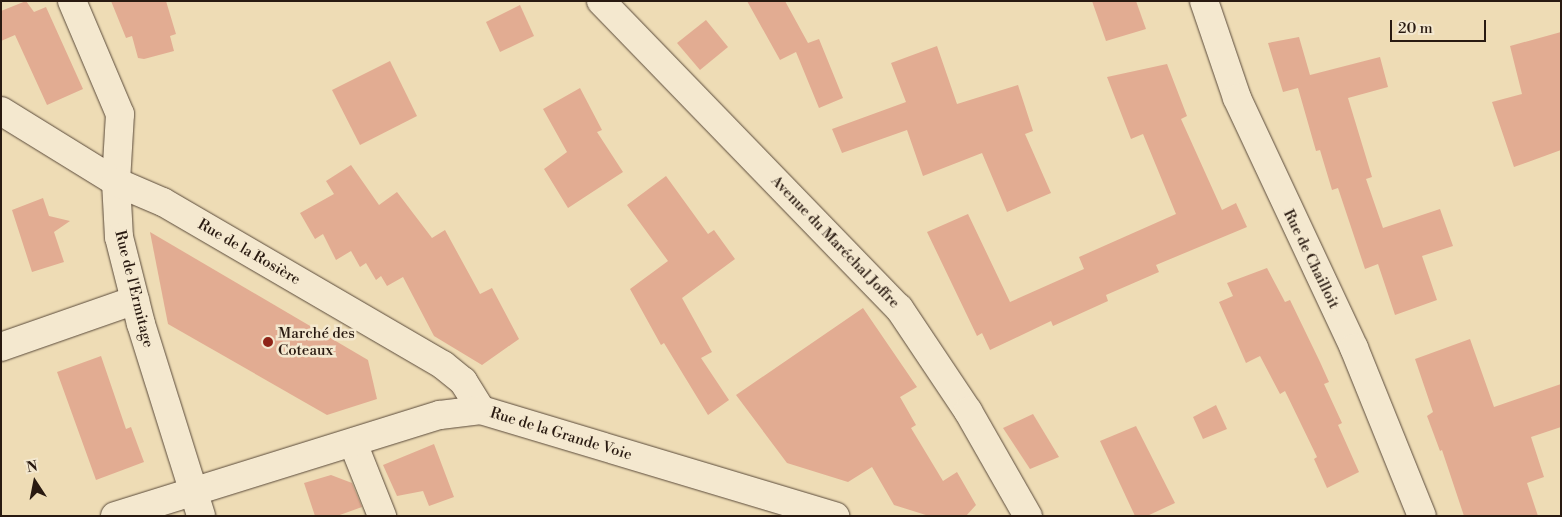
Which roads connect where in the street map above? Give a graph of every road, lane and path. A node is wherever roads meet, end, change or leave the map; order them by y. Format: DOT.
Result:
graph roads {
  1 [pos="72,1"];
  2 [pos="601,1"];
  3 [pos="1204,1"];
  4 [pos="1,111"];
  5 [pos="116,182"];
  6 [pos="135,300"];
  7 [pos="1,347"];
  8 [pos="481,410"];
  9 [pos="353,443"];
  10 [pos="192,490"];
  11 [pos="115,516"];
  12 [pos="201,516"];
  13 [pos="382,516"];
  14 [pos="835,516"];
  15 [pos="1028,516"];
  16 [pos="1422,516"];
  1 -- 5 [label="street, Rue de l'Ermitage"];
  2 -- 15 [label="street, Avenue du Maréchal Joffre"];
  3 -- 16 [label="street, Rue de Chailloit"];
  4 -- 5 [label="street, Rue de la Rosière"];
  5 -- 6 [label="street, Rue de l'Ermitage"];
  5 -- 8 [label="street, Rue de la Rosière"];
  6 -- 7 [label="street"];
  6 -- 10 [label="street, Rue de l'Ermitage"];
  8 -- 9 [label="street, Rue de la Grande Voie"];
  8 -- 14 [label="street, Rue de la Grande Voie"];
  9 -- 10 [label="street, Rue de la Grande Voie"];
  9 -- 13 [label="street"];
  10 -- 11 [label="street, Rue de la Grande Voie"];
  10 -- 12 [label="street, Rue de l'Ermitage"];
}
